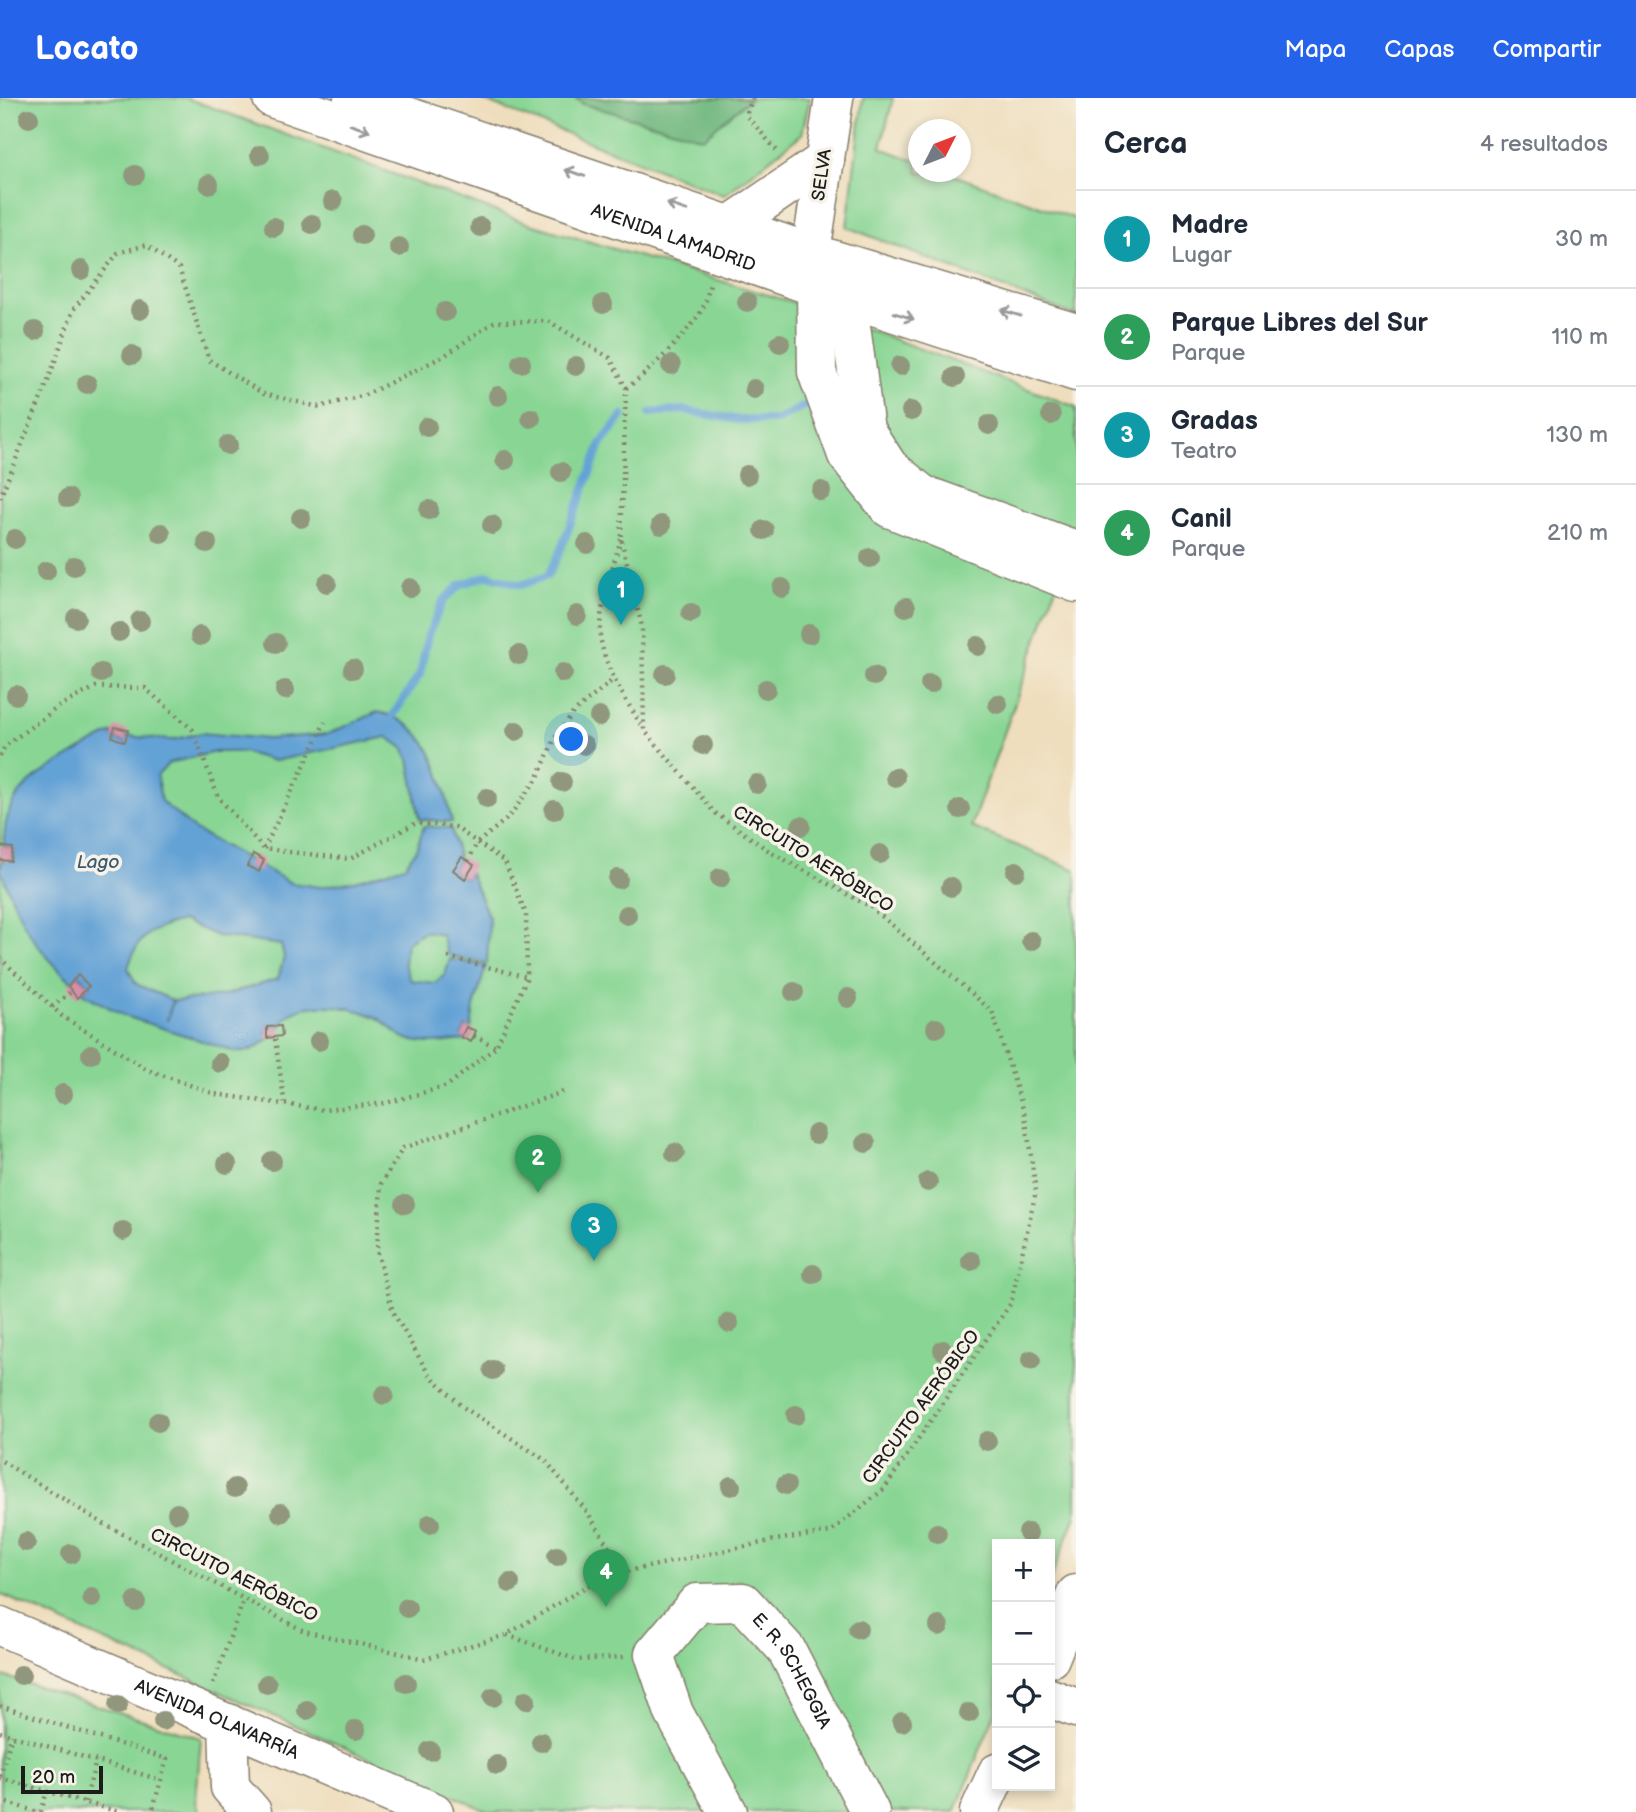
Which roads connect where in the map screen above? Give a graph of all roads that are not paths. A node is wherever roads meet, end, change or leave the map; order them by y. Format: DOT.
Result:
graph roads {
  1 [pos="272,98"];
  2 [pos="353,98"];
  3 [pos="834,98"];
  4 [pos="825,160"];
  5 [pos="724,239"];
  6 [pos="825,279"];
  7 [pos="1076,333"];
  8 [pos="1076,372"];
  9 [pos="1076,550"];
  10 [pos="1076,583"];
  11 [pos="1076,1594"];
  12 [pos="0,1626"];
  13 [pos="1055,1646"];
  14 [pos="1055,1700"];
  15 [pos="1076,1708"];
  16 [pos="215,1718"];
  17 [pos="992,1784"];
  18 [pos="252,1812"];
  19 [pos="434,1812"];
  20 [pos="728,1812"];
  21 [pos="870,1812"];
  22 [pos="979,1812"];
  1 -- 5 [label="main road, AVENIDA LAMADRID, one-way"];
  5 -- 2 [label="main road, AVENIDA LAMADRID, one-way"];
  3 -- 4 [label="main road, SELVA"];
  4 -- 5 [label="main road"];
  4 -- 6 [label="main road, SELVA"];
  5 -- 6 [label="main road, AVENIDA LAMADRID"];
  7 -- 6 [label="main road, AVENIDA LAMADRID, one-way"];
  6 -- 8 [label="main road, AVENIDA LAMADRID, one-way"];
  6 -- 9 [label="main road"];
  6 -- 10 [label="main road"];
  11 -- 13 [label="main road"];
  12 -- 16 [label="main road, AVENIDA OLAVARRÍA"];
  14 -- 15 [label="main road"];
  16 -- 18 [label="main road"];
  16 -- 19 [label="main road, AVENIDA OLAVARRÍA"];
  17 -- 22 [label="main road"];
  20 -- 21 [label="main road, E. R. SCHEGGIA"];
}
